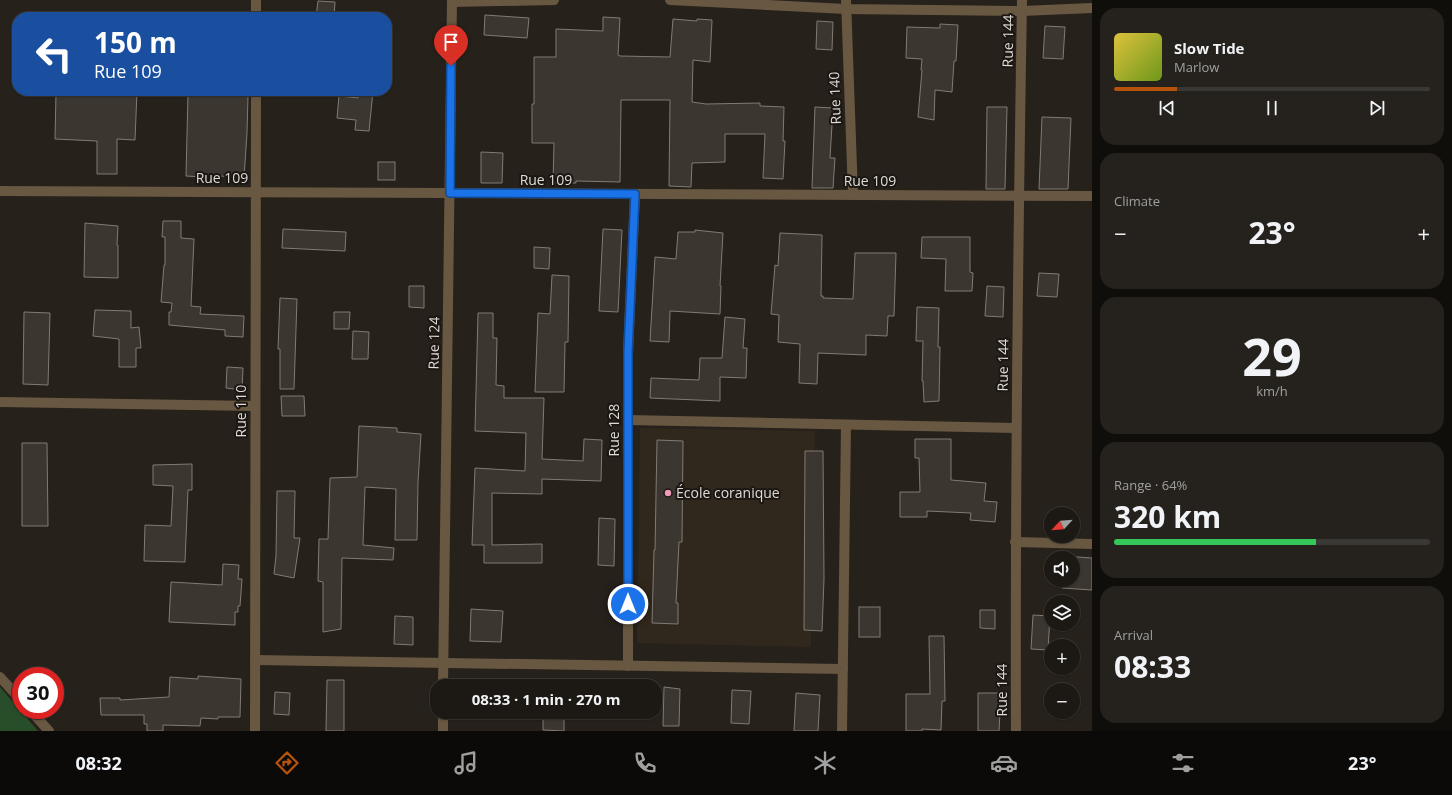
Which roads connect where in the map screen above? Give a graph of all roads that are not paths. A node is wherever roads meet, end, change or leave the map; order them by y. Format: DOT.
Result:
graph roads {
  1 [pos="256,0"];
  2 [pos="554,0"];
  3 [pos="670,0"];
  4 [pos="1022,0"];
  5 [pos="452,1"];
  6 [pos="846,5"];
  7 [pos="1092,8"];
  8 [pos="1022,11"];
  9 [pos="256,12"];
  10 [pos="256,96"];
  11 [pos="0,191"];
  12 [pos="256,192"];
  13 [pos="450,193"];
  14 [pos="635,194"];
  15 [pos="853,195"];
  16 [pos="1019,196"];
  17 [pos="1092,196"];
  18 [pos="0,402"];
  19 [pos="255,406"];
  20 [pos="628,420"];
  21 [pos="846,424"];
  22 [pos="1016,428"];
  23 [pos="1015,542"];
  24 [pos="1092,544"];
  25 [pos="255,660"];
  26 [pos="444,663"];
  27 [pos="628,666"];
  28 [pos="843,669"];
  29 [pos="0,677"];
  30 [pos="443,679"];
  31 [pos="12,690"];
  32 [pos="38,719"];
  33 [pos="443,719"];
  34 [pos="49,731"];
  35 [pos="255,731"];
  36 [pos="443,731"];
  37 [pos="842,731"];
  38 [pos="1016,731"];
  1 -- 9 [label="street"];
  2 -- 5 [label="street"];
  3 -- 6 [label="street"];
  4 -- 8 [label="street, Rue 144"];
  5 -- 13 [label="street, Rue 124"];
  6 -- 8 [label="street"];
  6 -- 15 [label="street, Rue 140"];
  7 -- 8 [label="street"];
  8 -- 16 [label="street, Rue 144"];
  10 -- 12 [label="street, Rue 110"];
  11 -- 12 [label="street, Rue 109"];
  12 -- 13 [label="street, Rue 109"];
  12 -- 19 [label="street, Rue 110"];
  13 -- 14 [label="street, Rue 109"];
  13 -- 26 [label="street, Rue 124"];
  14 -- 15 [label="street, Rue 109"];
  14 -- 20 [label="street, Rue 128"];
  15 -- 16 [label="street, Rue 109"];
  16 -- 17 [label="street, Rue 109"];
  16 -- 22 [label="street, Rue 144"];
  18 -- 19 [label="street"];
  19 -- 25 [label="street, Rue 110"];
  20 -- 21 [label="street"];
  20 -- 27 [label="street, Rue 128"];
  21 -- 22 [label="street"];
  21 -- 28 [label="street"];
  22 -- 23 [label="street, Rue 144"];
  23 -- 24 [label="street"];
  23 -- 38 [label="street, Rue 144"];
  25 -- 26 [label="street"];
  25 -- 35 [label="street, Rue 110"];
  26 -- 27 [label="street"];
  26 -- 30 [label="street, Rue 124"];
  27 -- 28 [label="street"];
  28 -- 37 [label="street"];
  29 -- 31 [label="street"];
  32 -- 34 [label="street"];
  33 -- 36 [label="street"];
}
